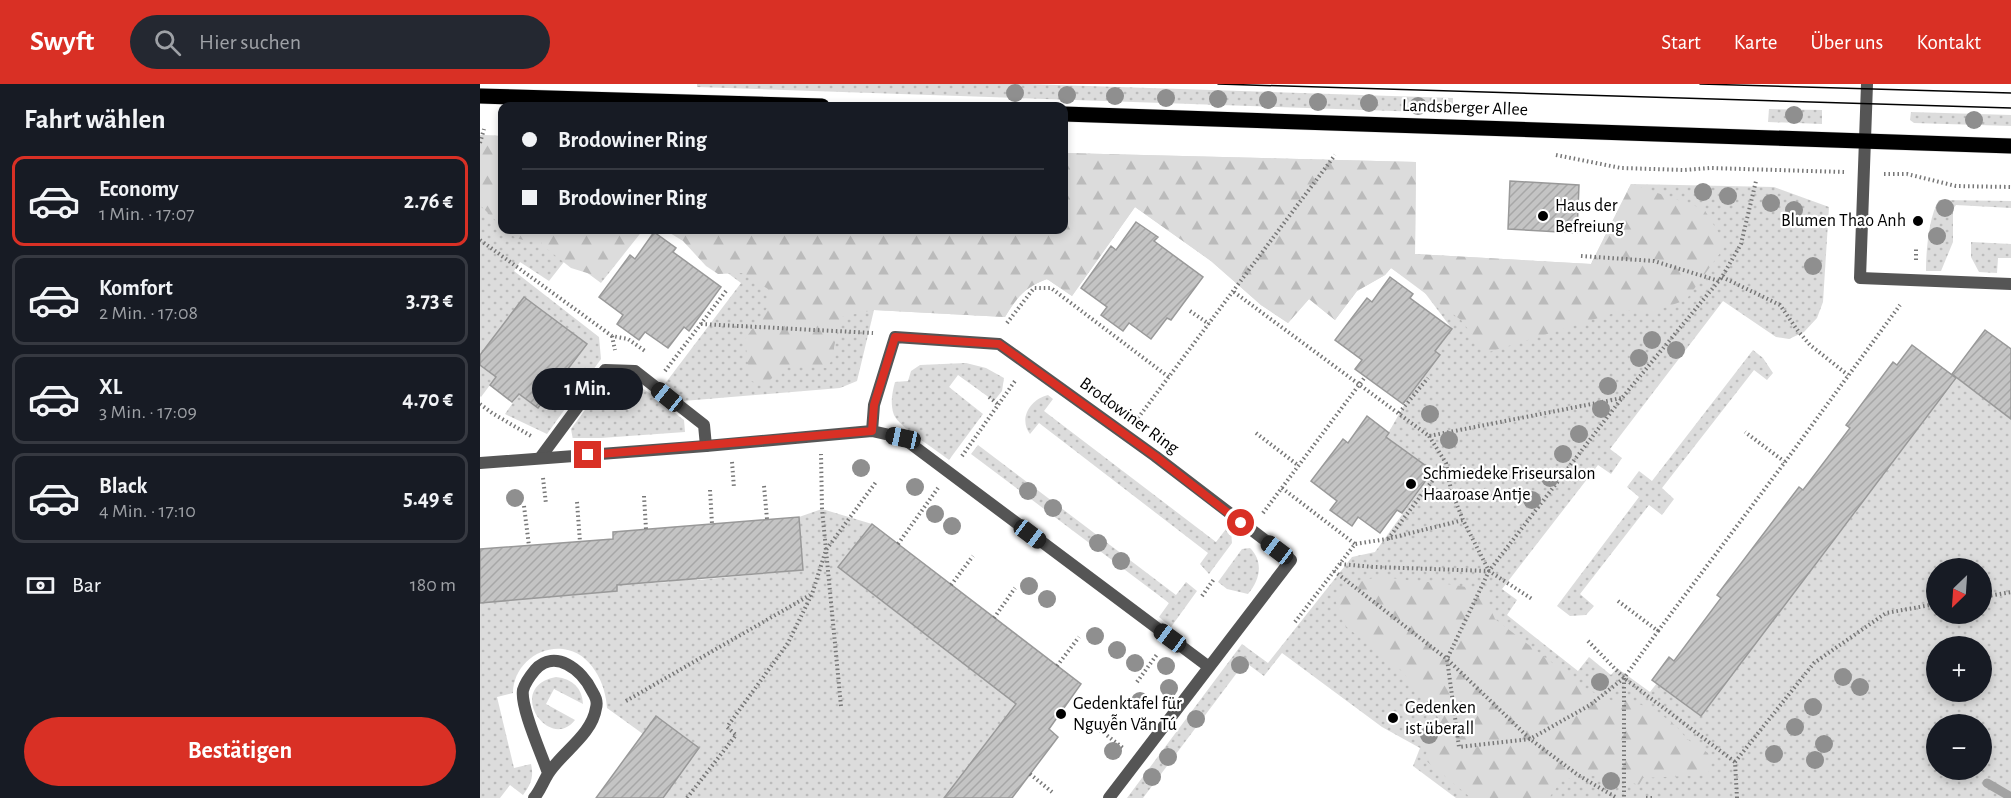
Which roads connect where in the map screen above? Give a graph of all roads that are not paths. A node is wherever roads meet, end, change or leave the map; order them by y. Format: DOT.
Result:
graph roads {
  1 [pos="1867,84"];
  2 [pos="480,96"];
  3 [pos="685,102"];
  4 [pos="1068,114"];
  5 [pos="1865,141"];
  6 [pos="2011,146"];
  7 [pos="2011,284"];
  8 [pos="872,431"];
  9 [pos="706,446"];
  10 [pos="540,458"];
  11 [pos="480,463"];
  12 [pos="1209,667"];
  13 [pos="548,773"];
  14 [pos="534,798"];
  15 [pos="1109,798"];
  1 -- 5 [label="street"];
  2 -- 3 [label="main road"];
  4 -- 5 [label="main road, Landsberger Allee"];
  5 -- 6 [label="main road, Landsberger Allee"];
  5 -- 7 [label="street"];
  8 -- 9 [label="street"];
  8 -- 12 [label="street"];
  8 -- 12 [label="street, Brodowiner Ring"];
  9 -- 10 [label="street"];
  9 -- 10 [label="street"];
  10 -- 11 [label="street"];
  12 -- 15 [label="street, Brodowiner Ring"];
  13 -- 13 [label="street"];
  13 -- 14 [label="street"];
}
